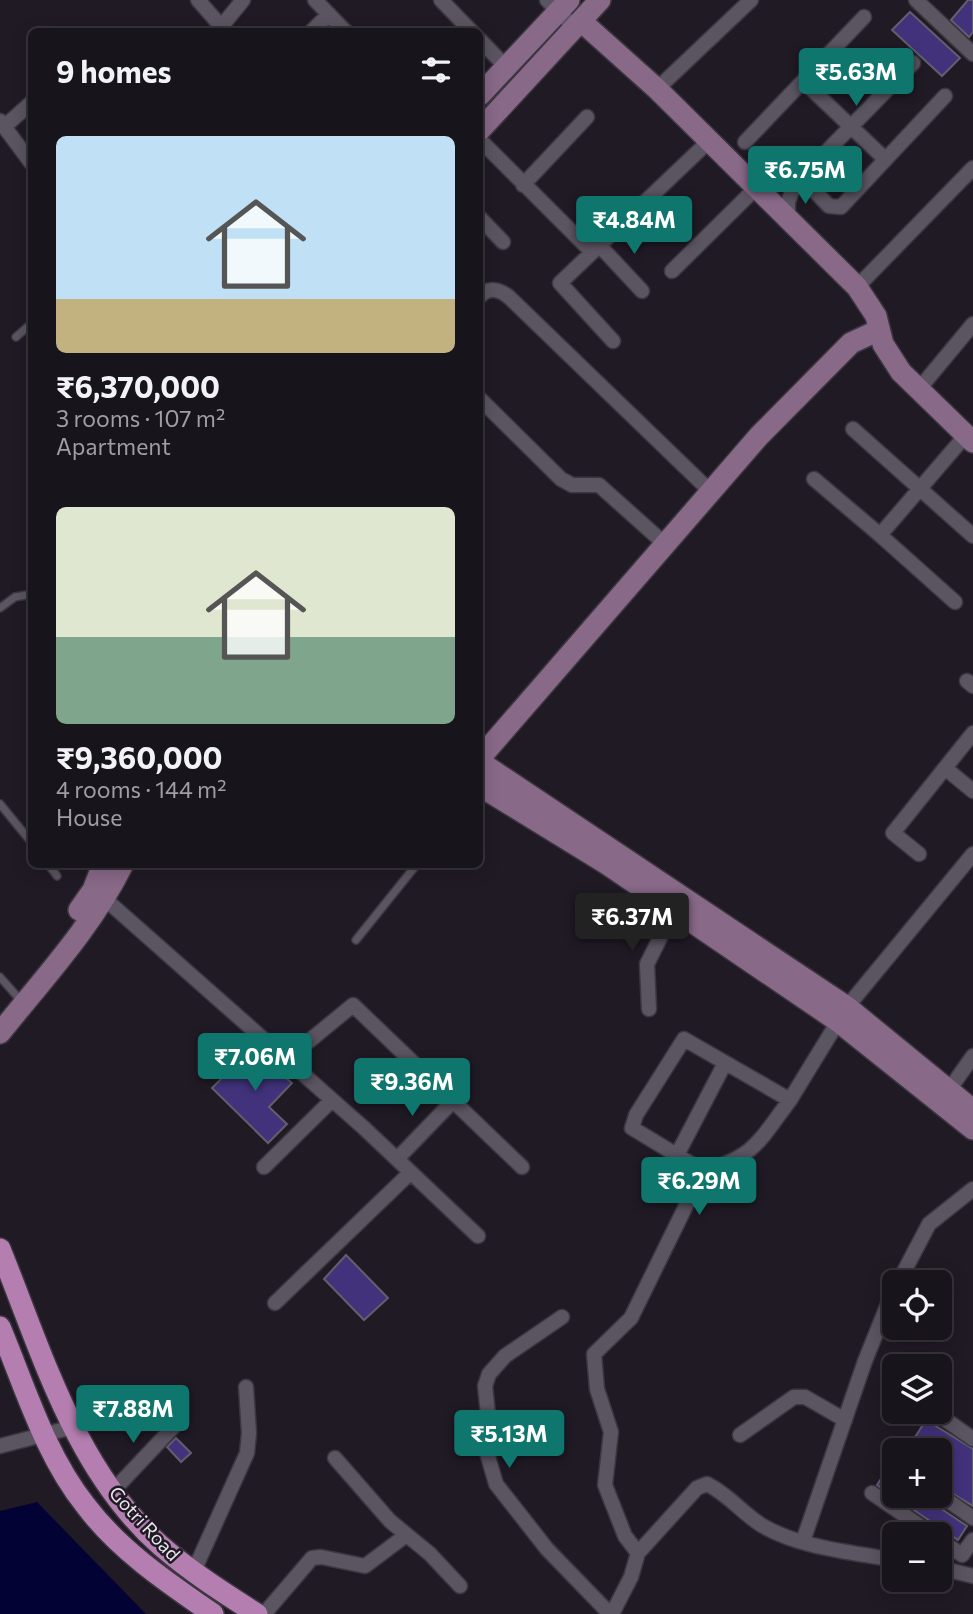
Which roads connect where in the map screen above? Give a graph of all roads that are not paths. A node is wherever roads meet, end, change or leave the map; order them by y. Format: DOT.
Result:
graph roads {
  1 [pos="198,0"];
  2 [pos="243,0"];
  3 [pos="315,0"];
  4 [pos="441,0"];
  5 [pos="600,0"];
  6 [pos="751,0"];
  7 [pos="916,0"];
  8 [pos="558,4"];
  9 [pos="329,14"];
  10 [pos="864,18"];
  11 [pos="578,24"];
  12 [pos="222,28"];
  13 [pos="224,28"];
  14 [pos="315,28"];
  15 [pos="342,28"];
  16 [pos="468,28"];
  17 [pos="483,43"];
  18 [pos="972,50"];
  19 [pos="913,63"];
  20 [pos="507,68"];
  21 [pos="803,81"];
  22 [pos="657,89"];
  23 [pos="483,92"];
  24 [pos="945,96"];
  25 [pos="28,105"];
  26 [pos="587,117"];
  27 [pos="2,124"];
  28 [pos="483,127"];
  29 [pos="852,128"];
  30 [pos="709,141"];
  31 [pos="745,142"];
  32 [pos="483,143"];
  33 [pos="28,158"];
  34 [pos="885,159"];
  35 [pos="973,169"];
  36 [pos="802,178"];
  37 [pos="523,185"];
  38 [pos="757,187"];
  39 [pos="788,219"];
  40 [pos="483,221"];
  41 [pos="503,242"];
  42 [pos="595,249"];
  43 [pos="672,271"];
  44 [pos="857,287"];
  45 [pos="642,291"];
  46 [pos="483,294"];
  47 [pos="973,324"];
  48 [pos="28,326"];
  49 [pos="879,330"];
  50 [pos="16,337"];
  51 [pos="613,341"];
  52 [pos="919,389"];
  53 [pos="483,402"];
  54 [pos="853,429"];
  55 [pos="969,439"];
  56 [pos="814,479"];
  57 [pos="921,488"];
  58 [pos="710,492"];
  59 [pos="880,535"];
  60 [pos="973,536"];
  61 [pos="666,545"];
  62 [pos="28,595"];
  63 [pos="955,602"];
  64 [pos="0,608"];
  65 [pos="973,733"];
  66 [pos="945,768"];
  67 [pos="483,772"];
  68 [pos="483,775"];
  69 [pos="483,775"];
  70 [pos="973,791"];
  71 [pos="0,804"];
  72 [pos="28,838"];
  73 [pos="919,854"];
  74 [pos="973,854"];
  75 [pos="51,868"];
  76 [pos="101,868"];
  77 [pos="121,868"];
  78 [pos="414,868"];
  79 [pos="57,876"];
  80 [pos="104,899"];
  81 [pos="674,909"];
  82 [pos="356,940"];
  83 [pos="0,977"];
  84 [pos="20,999"];
  85 [pos="649,1009"];
  86 [pos="843,1014"];
  87 [pos="0,1016"];
  88 [pos="0,1033"];
  89 [pos="973,1056"];
  90 [pos="286,1060"];
  91 [pos="725,1063"];
  92 [pos="949,1090"];
  93 [pos="332,1100"];
  94 [pos="790,1100"];
  95 [pos="453,1101"];
  96 [pos="973,1110"];
  97 [pos="973,1129"];
  98 [pos="677,1155"];
  99 [pos="397,1159"];
  100 [pos="264,1167"];
  101 [pos="522,1167"];
  102 [pos="704,1171"];
  103 [pos="410,1173"];
  104 [pos="973,1189"];
  105 [pos="478,1236"];
  106 [pos="0,1248"];
  107 [pos="905,1270"];
  108 [pos="275,1303"];
  109 [pos="562,1317"];
  110 [pos="882,1321"];
  111 [pos="0,1327"];
  112 [pos="246,1387"];
  113 [pos="845,1420"];
  114 [pos="178,1422"];
  115 [pos="952,1424"];
  116 [pos="73,1427"];
  117 [pos="44,1434"];
  118 [pos="740,1435"];
  119 [pos="973,1439"];
  120 [pos="0,1446"];
  121 [pos="335,1458"];
  122 [pos="113,1492"];
  123 [pos="872,1493"];
  124 [pos="952,1503"];
  125 [pos="973,1518"];
  126 [pos="914,1522"];
  127 [pos="405,1536"];
  128 [pos="973,1540"];
  129 [pos="806,1541"];
  130 [pos="952,1548"];
  131 [pos="638,1553"];
  132 [pos="882,1558"];
  133 [pos="952,1571"];
  134 [pos="194,1573"];
  135 [pos="973,1576"];
  136 [pos="460,1586"];
  137 [pos="212,1614"];
  138 [pos="257,1614"];
  139 [pos="264,1614"];
  140 [pos="611,1614"];
  1 -- 12 [label="street"];
  2 -- 13 [label="street"];
  3 -- 9 [label="street"];
  4 -- 16 [label="street"];
  5 -- 11 [label="street"];
  6 -- 22 [label="street"];
  7 -- 18 [label="street"];
  8 -- 11 [label="street"];
  8 -- 20 [label="street"];
  9 -- 14 [label="street"];
  9 -- 15 [label="street"];
  10 -- 21 [label="street"];
  11 -- 22 [label="street"];
  11 -- 28 [label="street"];
  17 -- 20 [label="street"];
  19 -- 29 [label="street"];
  20 -- 23 [label="street"];
  21 -- 29 [label="street"];
  21 -- 31 [label="street"];
  22 -- 30 [label="street"];
  24 -- 34 [label="street"];
  25 -- 27 [label="street"];
  26 -- 37 [label="street"];
  27 -- 33 [label="street"];
  29 -- 34 [label="street"];
  29 -- 36 [label="street"];
  30 -- 38 [label="street"];
  30 -- 42 [label="street"];
  32 -- 37 [label="street"];
  34 -- 36 [label="street"];
  35 -- 44 [label="street"];
  36 -- 39 [label="street"];
  37 -- 42 [label="street"];
  38 -- 39 [label="street"];
  38 -- 43 [label="street"];
  39 -- 44 [label="street"];
  40 -- 41 [label="street"];
  42 -- 45 [label="street"];
  42 -- 51 [label="street"];
  44 -- 49 [label="street"];
  46 -- 58 [label="street"];
  47 -- 52 [label="street"];
  48 -- 50 [label="lane"];
  49 -- 52 [label="street"];
  49 -- 58 [label="street"];
  52 -- 55 [label="street"];
  53 -- 61 [label="street"];
  54 -- 57 [label="street"];
  55 -- 57 [label="street"];
  56 -- 59 [label="street"];
  57 -- 59 [label="street"];
  57 -- 60 [label="street"];
  58 -- 61 [label="street"];
  59 -- 63 [label="street"];
  61 -- 67 [label="street"];
  62 -- 64 [label="lane"];
  65 -- 66 [label="street"];
  66 -- 70 [label="street"];
  66 -- 73 [label="street"];
  68 -- 81 [label="street"];
  69 -- 86 [label="street"];
  71 -- 72 [label="lane"];
  74 -- 86 [label="street"];
  75 -- 79 [label="lane"];
  76 -- 84 [label="street"];
  77 -- 80 [label="street"];
  78 -- 82 [label="lane"];
  80 -- 84 [label="street"];
  80 -- 90 [label="street"];
  81 -- 85 [label="street"];
  81 -- 86 [label="street"];
  83 -- 84 [label="lane"];
  84 -- 87 [label="street"];
  84 -- 88 [label="street"];
  86 -- 92 [label="street"];
  86 -- 94 [label="street"];
  86 -- 97 [label="street"];
  89 -- 92 [label="street"];
  90 -- 93 [label="street"];
  90 -- 95 [label="street"];
  91 -- 94 [label="street"];
  91 -- 98 [label="street"];
  91 -- 98 [label="street"];
  92 -- 96 [label="street"];
  93 -- 99 [label="street"];
  93 -- 100 [label="street"];
  94 -- 102 [label="street"];
  95 -- 99 [label="street"];
  95 -- 101 [label="street"];
  98 -- 102 [label="street"];
  99 -- 103 [label="street"];
  102 -- 131 [label="street"];
  103 -- 105 [label="street"];
  103 -- 108 [label="street"];
  104 -- 107 [label="street"];
  106 -- 116 [label="main road, Gotri Road"];
  109 -- 140 [label="street"];
  110 -- 113 [label="street"];
  111 -- 117 [label="main road, Gotri Road"];
  112 -- 134 [label="street"];
  113 -- 118 [label="street"];
  113 -- 129 [label="street"];
  114 -- 122 [label="street"];
  115 -- 119 [label="street"];
  116 -- 117 [label="street"];
  116 -- 122 [label="main road, Gotri Road"];
  117 -- 120 [label="street"];
  117 -- 137 [label="main road, Gotri Road"];
  121 -- 127 [label="street"];
  122 -- 134 [label="main road, Gotri Road"];
  123 -- 126 [label="street"];
  124 -- 125 [label="street"];
  127 -- 136 [label="street"];
  127 -- 139 [label="street"];
  128 -- 130 [label="street"];
  129 -- 131 [label="street"];
  129 -- 132 [label="street"];
  131 -- 140 [label="street"];
  133 -- 135 [label="street"];
  134 -- 138 [label="main road, Gotri Road"];
}
